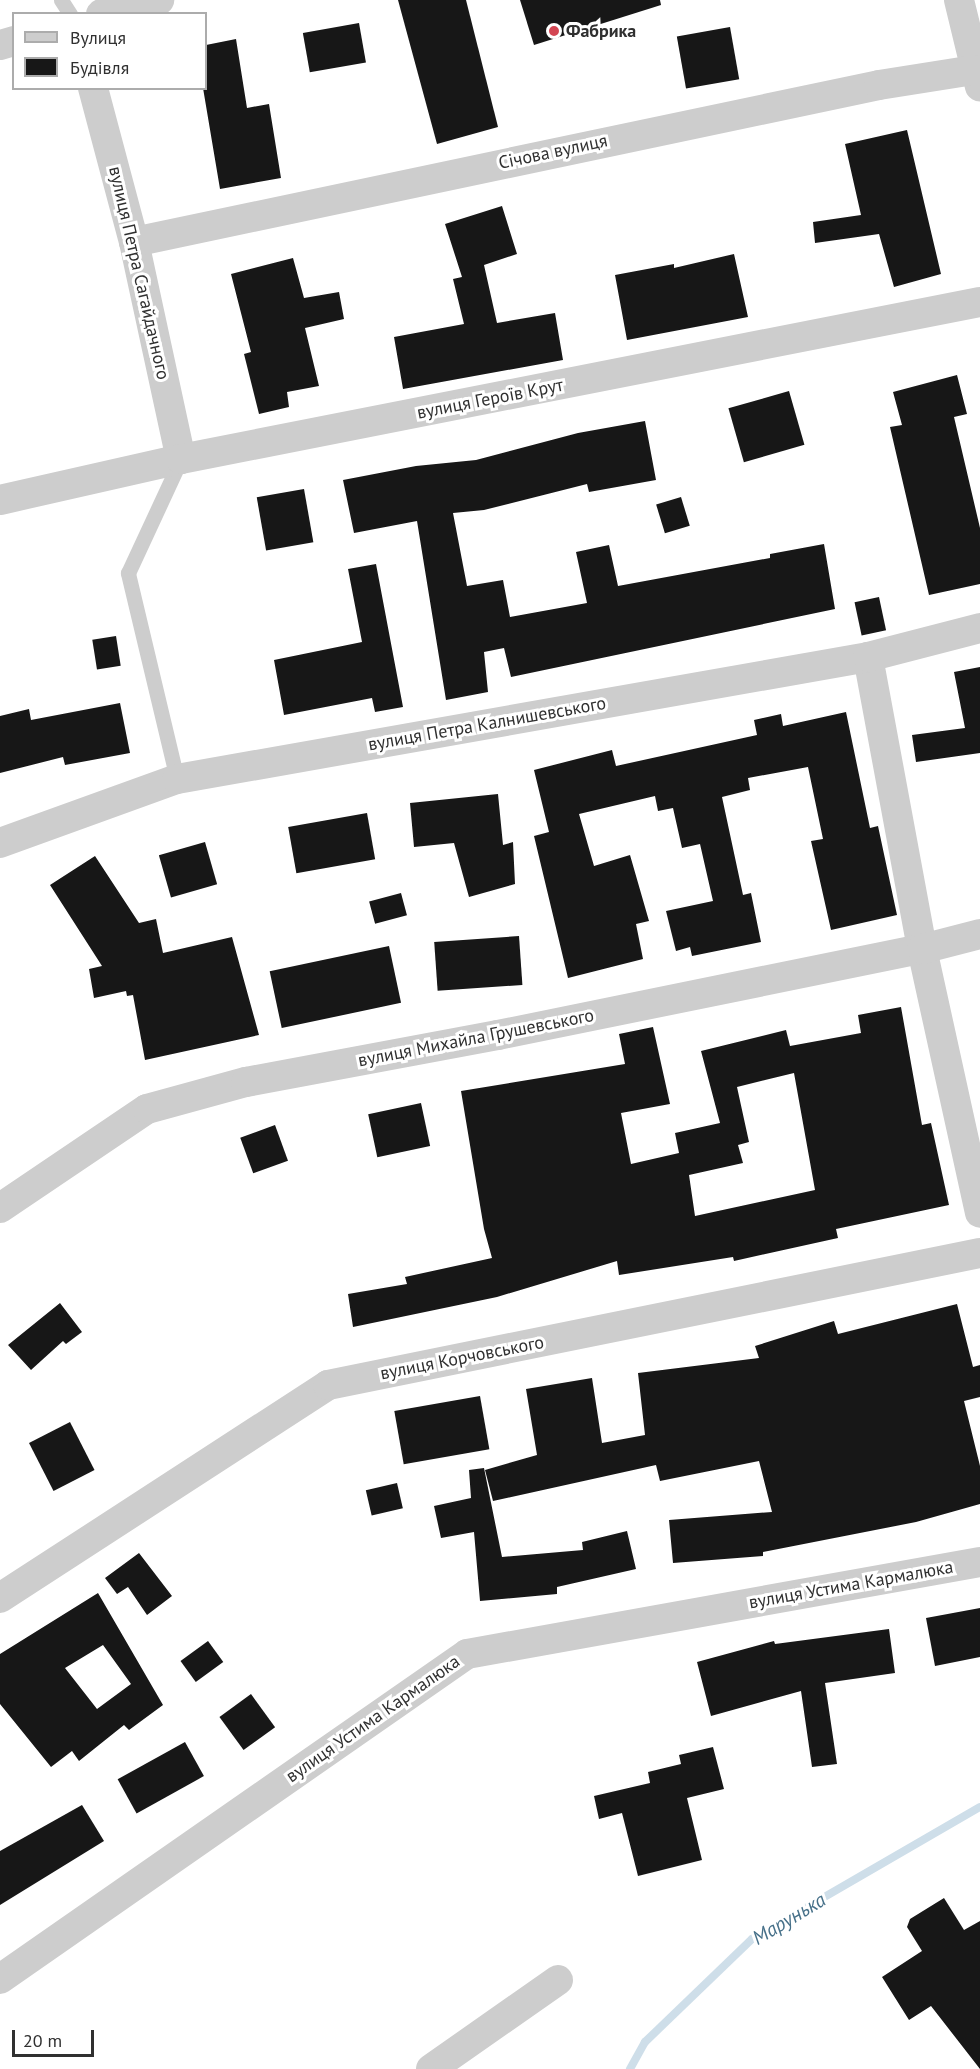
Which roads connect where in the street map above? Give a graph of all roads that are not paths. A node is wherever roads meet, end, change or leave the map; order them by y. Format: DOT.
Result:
graph roads {
  1 [pos="159,0"];
  2 [pos="959,0"];
  3 [pos="109,12"];
  4 [pos="977,78"];
  5 [pos="94,90"];
  6 [pos="135,242"];
  7 [pos="980,302"];
  8 [pos="181,459"];
  9 [pos="0,500"];
  10 [pos="980,628"];
  11 [pos="868,657"];
  12 [pos="177,779"];
  13 [pos="0,843"];
  14 [pos="980,934"];
  15 [pos="922,950"];
  16 [pos="0,1208"];
  17 [pos="980,1213"];
  18 [pos="980,1253"];
  19 [pos="980,1562"];
  20 [pos="0,1598"];
  21 [pos="0,1979"];
  22 [pos="558,1980"];
  23 [pos="431,2069"];
  1 -- 3 [label="street"];
  2 -- 4 [label="street"];
  4 -- 6 [label="street, Січова вулиця"];
  5 -- 6 [label="street, вулиця Петра Сагайдачного"];
  6 -- 8 [label="street, вулиця Петра Сагайдачного"];
  7 -- 8 [label="street, вулиця Героїв Крут"];
  8 -- 9 [label="street, вулиця Героїв Крут"];
  8 -- 12 [label="lane"];
  10 -- 11 [label="street, вулиця Петра Калнишевського"];
  11 -- 12 [label="street, вулиця Петра Калнишевського"];
  11 -- 15 [label="street"];
  12 -- 13 [label="street, вулиця Петра Калнишевського"];
  14 -- 15 [label="street, вулиця Михайла Грушевського"];
  15 -- 16 [label="street, вулиця Михайла Грушевського"];
  15 -- 17 [label="street"];
  18 -- 20 [label="street, вулиця Корчовського"];
  19 -- 21 [label="street, вулиця Устима Кармалюка"];
  22 -- 23 [label="street"];
}
